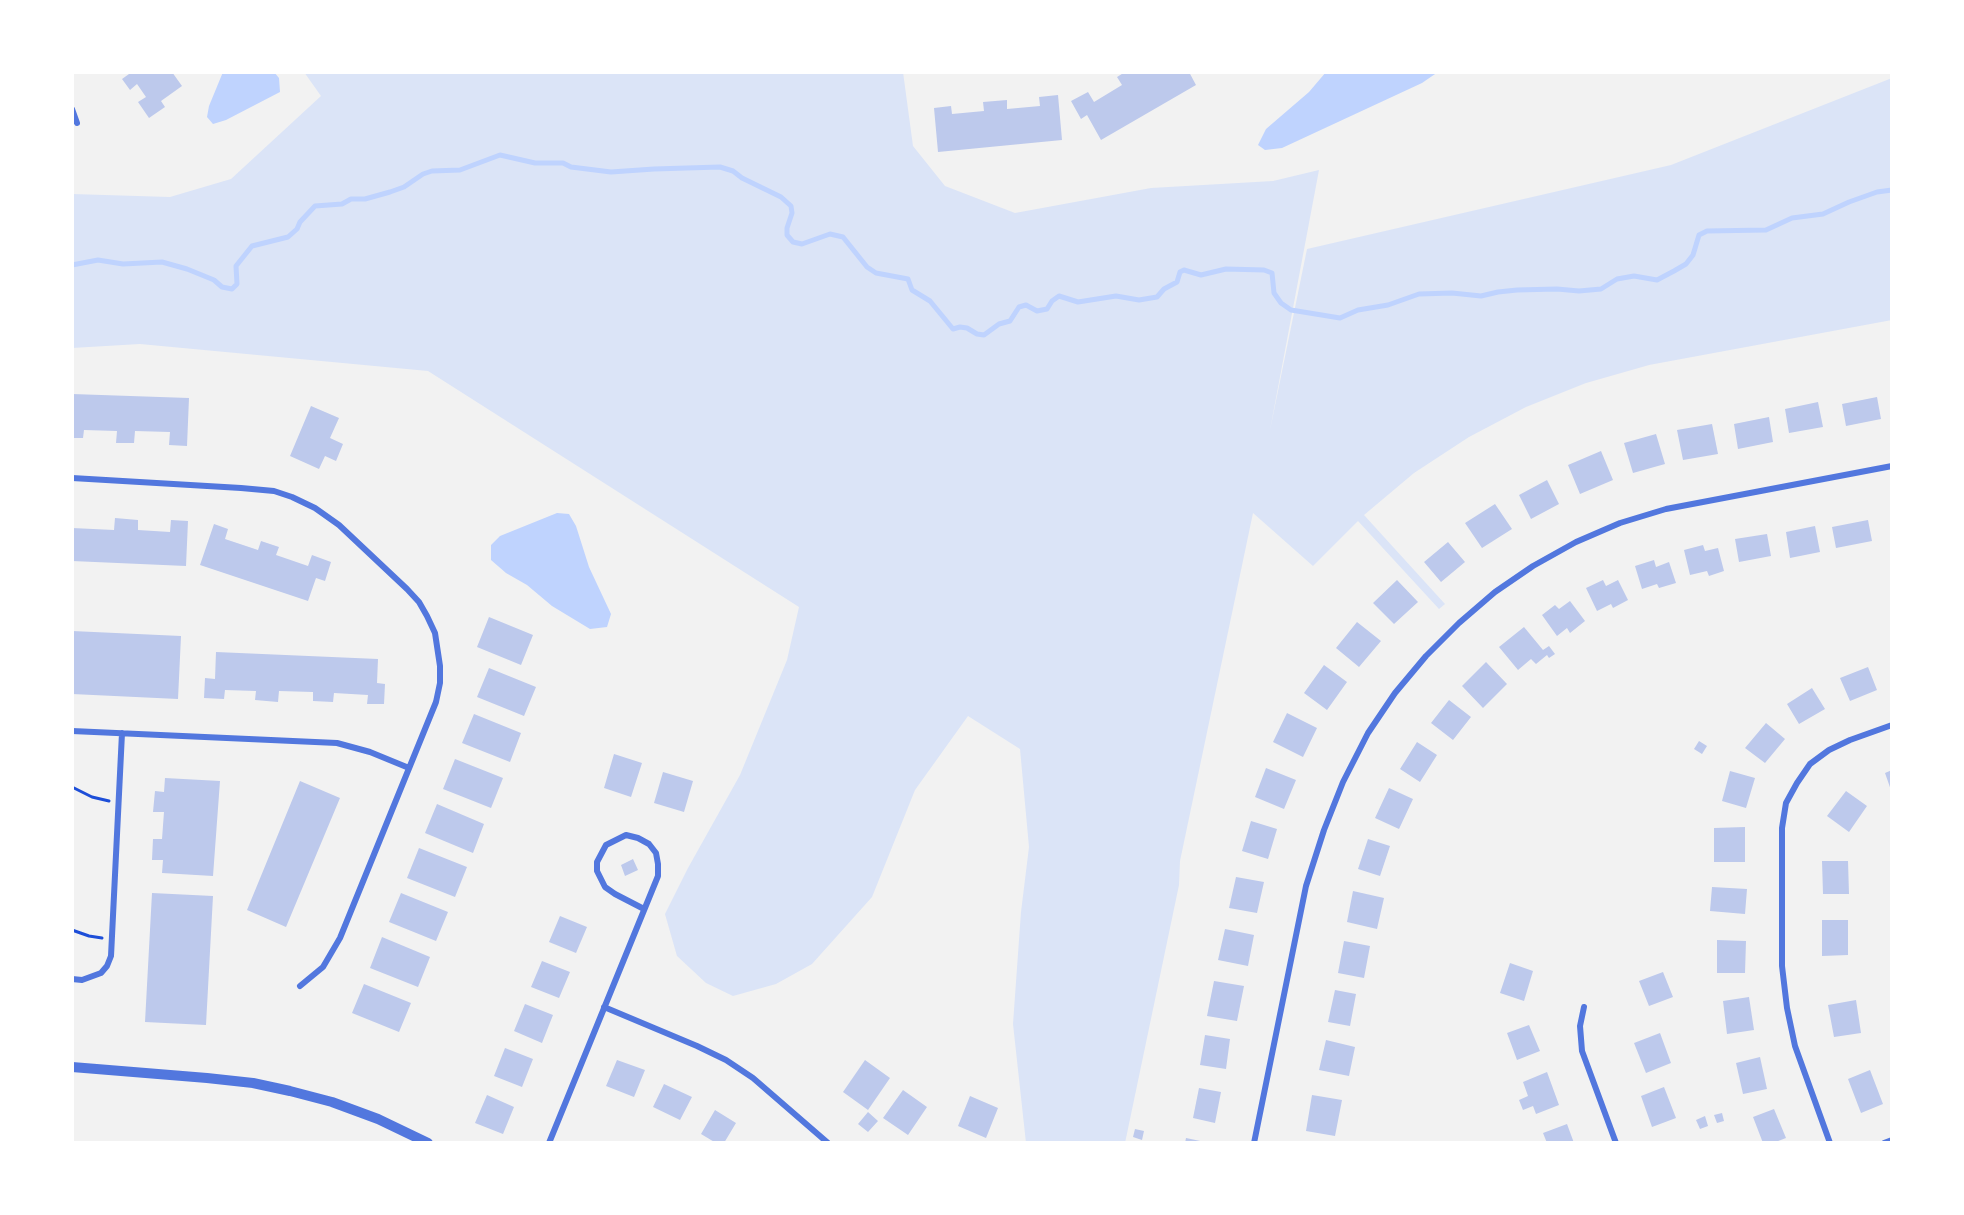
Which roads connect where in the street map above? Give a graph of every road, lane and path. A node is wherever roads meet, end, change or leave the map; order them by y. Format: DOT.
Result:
graph roads {
  1 [pos="72,109"];
  2 [pos="77,123"];
  3 [pos="1892,466"];
  4 [pos="72,478"];
  5 [pos="1892,725"];
  6 [pos="72,731"];
  7 [pos="122,733"];
  8 [pos="409,768"];
  9 [pos="72,787"];
  10 [pos="119,802"];
  11 [pos="644,909"];
  12 [pos="72,930"];
  13 [pos="112,939"];
  14 [pos="72,979"];
  15 [pos="300,986"];
  16 [pos="604,1007"];
  17 [pos="1584,1007"];
  18 [pos="72,1067"];
  19 [pos="1892,1140"];
  20 [pos="428,1143"];
  21 [pos="549,1143"];
  22 [pos="828,1143"];
  23 [pos="1254,1143"];
  24 [pos="1616,1143"];
  25 [pos="1830,1143"];
  26 [pos="1884,1143"];
  1 -- 2 [label="street"];
  3 -- 23 [label="street"];
  4 -- 8 [label="street"];
  5 -- 25 [label="street"];
  6 -- 7 [label="street"];
  7 -- 8 [label="street"];
  7 -- 10 [label="street"];
  8 -- 15 [label="street"];
  9 -- 10 [label="path"];
  10 -- 13 [label="street"];
  11 -- 11 [label="street"];
  11 -- 16 [label="street"];
  12 -- 13 [label="path"];
  13 -- 14 [label="street"];
  16 -- 21 [label="street"];
  16 -- 22 [label="street"];
  17 -- 24 [label="street"];
  18 -- 20 [label="street"];
  19 -- 26 [label="street"];
}
